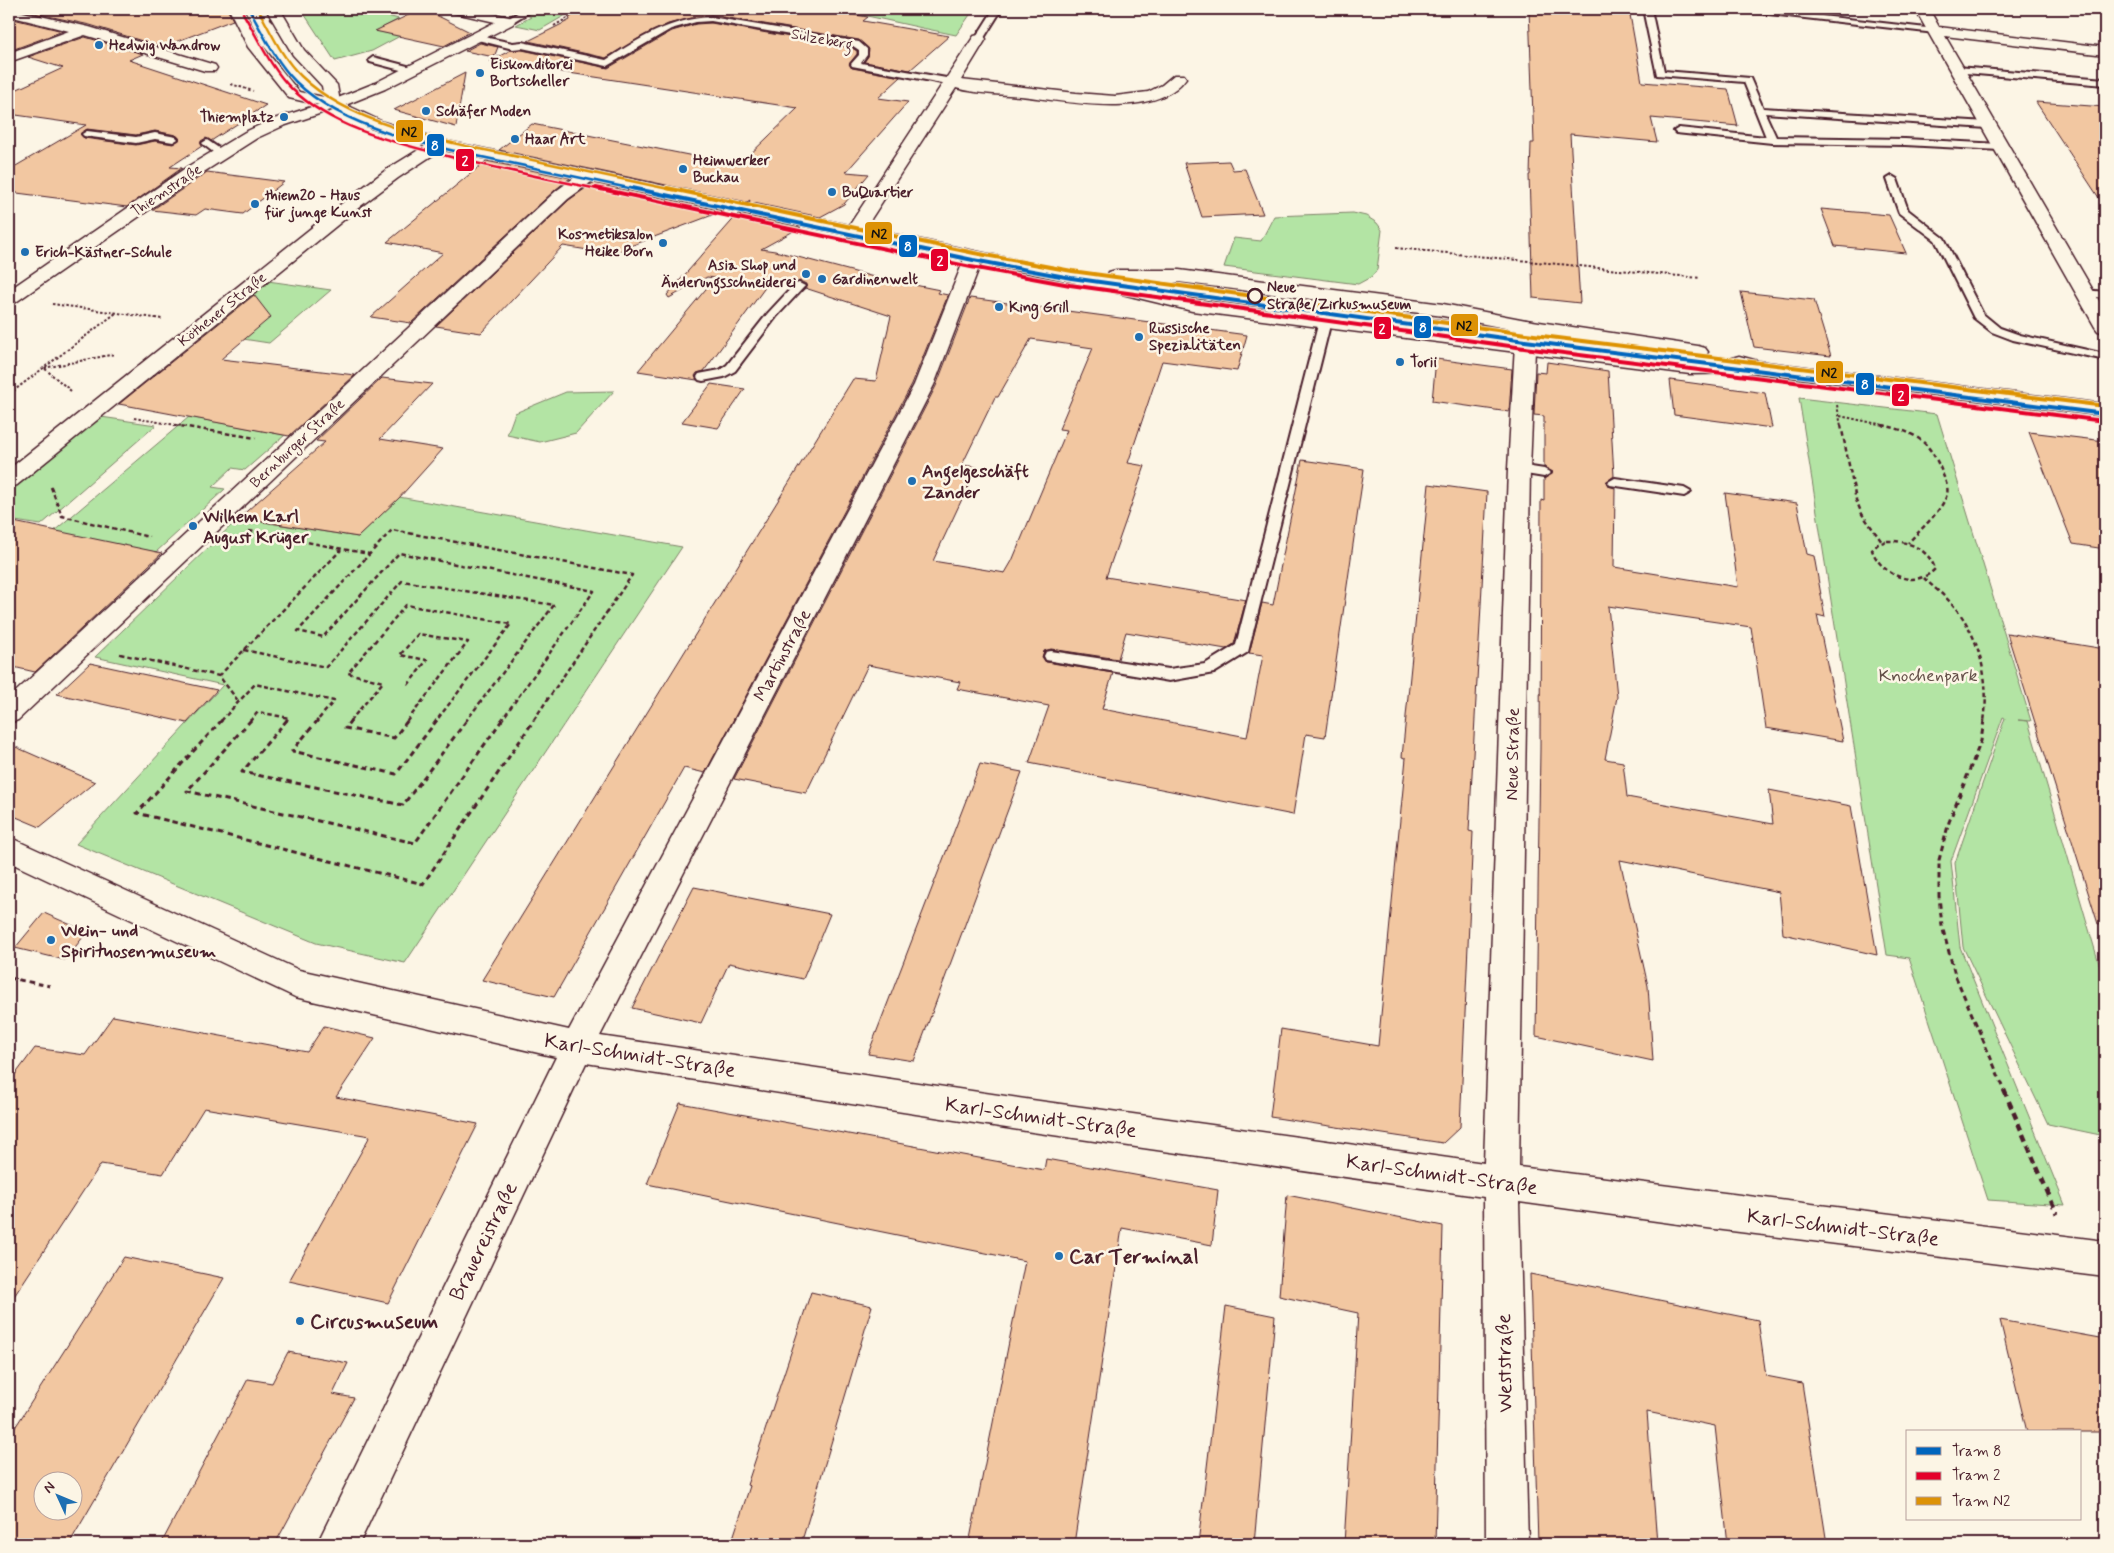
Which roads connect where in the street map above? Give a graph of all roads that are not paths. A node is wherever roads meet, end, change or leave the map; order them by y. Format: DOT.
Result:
graph roads {
  1 [pos="236,9"];
  2 [pos="273,9"];
  3 [pos="456,9"];
  4 [pos="530,9"];
  5 [pos="998,9"];
  6 [pos="1647,9"];
  7 [pos="1743,9"];
  8 [pos="1922,9"];
  9 [pos="9,12"];
  10 [pos="508,21"];
  11 [pos="84,30"];
  12 [pos="1935,31"];
  13 [pos="474,38"];
  14 [pos="979,39"];
  15 [pos="2105,51"];
  16 [pos="9,58"];
  17 [pos="373,60"];
  18 [pos="210,68"];
  19 [pos="412,70"];
  20 [pos="1957,70"];
  21 [pos="1179,78"];
  22 [pos="952,82"];
  23 [pos="2105,82"];
  24 [pos="334,104"];
  25 [pos="1759,110"];
  26 [pos="1987,125"];
  27 [pos="1679,131"];
  28 [pos="88,134"];
  29 [pos="173,139"];
  30 [pos="1772,140"];
  31 [pos="439,144"];
  32 [pos="2000,147"];
  33 [pos="588,176"];
  34 [pos="1892,179"];
  35 [pos="854,232"];
  36 [pos="974,257"];
  37 [pos="1072,276"];
  38 [pos="799,286"];
  39 [pos="2086,293"];
  40 [pos="2105,295"];
  41 [pos="9,298"];
  42 [pos="1325,321"];
  43 [pos="2105,327"];
  44 [pos="1526,336"];
  45 [pos="2105,357"];
  46 [pos="703,377"];
  47 [pos="2105,410"];
  48 [pos="9,480"];
  49 [pos="1615,482"];
  50 [pos="1684,492"];
  51 [pos="1050,656"];
  52 [pos="9,713"];
  53 [pos="9,849"];
  54 [pos="577,1047"];
  55 [pos="1501,1182"];
  56 [pos="2105,1259"];
  57 [pos="338,1544"];
  58 [pos="1507,1544"];
  1 -- 24 [label="street"];
  2 -- 24 [label="street"];
  3 -- 10 [label="street"];
  4 -- 10 [label="lane"];
  5 -- 14 [label="lane"];
  6 -- 25 [label="lane"];
  7 -- 12 [label="lane"];
  8 -- 12 [label="street"];
  9 -- 11 [label="street"];
  10 -- 13 [label="street, Thiemstraße"];
  11 -- 16 [label="street"];
  11 -- 18 [label="street"];
  12 -- 15 [label="street"];
  12 -- 20 [label="street"];
  13 -- 19 [label="street, Thiemstraße"];
  13 -- 22 [label="lane, Sülzeberg"];
  14 -- 22 [label="street"];
  17 -- 19 [label="lane"];
  19 -- 24 [label="street, Thiemstraße"];
  20 -- 23 [label="lane"];
  20 -- 26 [label="street"];
  21 -- 22 [label="street, Sülzeberg"];
  22 -- 35 [label="street"];
  24 -- 31 [label="street"];
  24 -- 41 [label="street, Thiemstraße"];
  25 -- 26 [label="lane"];
  25 -- 30 [label="lane"];
  26 -- 32 [label="street"];
  27 -- 30 [label="lane"];
  28 -- 29 [label="lane"];
  30 -- 32 [label="lane"];
  31 -- 33 [label="street"];
  31 -- 48 [label="street, Köthener Straße"];
  32 -- 39 [label="street"];
  33 -- 35 [label="street"];
  33 -- 52 [label="street, Bernburger Straße"];
  34 -- 45 [label="lane"];
  35 -- 36 [label="street"];
  36 -- 37 [label="street"];
  36 -- 54 [label="street, Martinstraße"];
  37 -- 42 [label="street"];
  37 -- 44 [label="street"];
  38 -- 46 [label="lane"];
  39 -- 40 [label="lane"];
  39 -- 43 [label="street"];
  42 -- 44 [label="street"];
  42 -- 51 [label="lane"];
  44 -- 47 [label="street"];
  44 -- 55 [label="street, Neue Straße"];
  49 -- 50 [label="lane"];
  53 -- 54 [label="street, Karl-Schmidt-Straße"];
  54 -- 55 [label="street, Karl-Schmidt-Straße"];
  54 -- 57 [label="street, Brauereistraße"];
  55 -- 56 [label="street, Karl-Schmidt-Straße"];
  55 -- 58 [label="street, Weststraße"];
}
